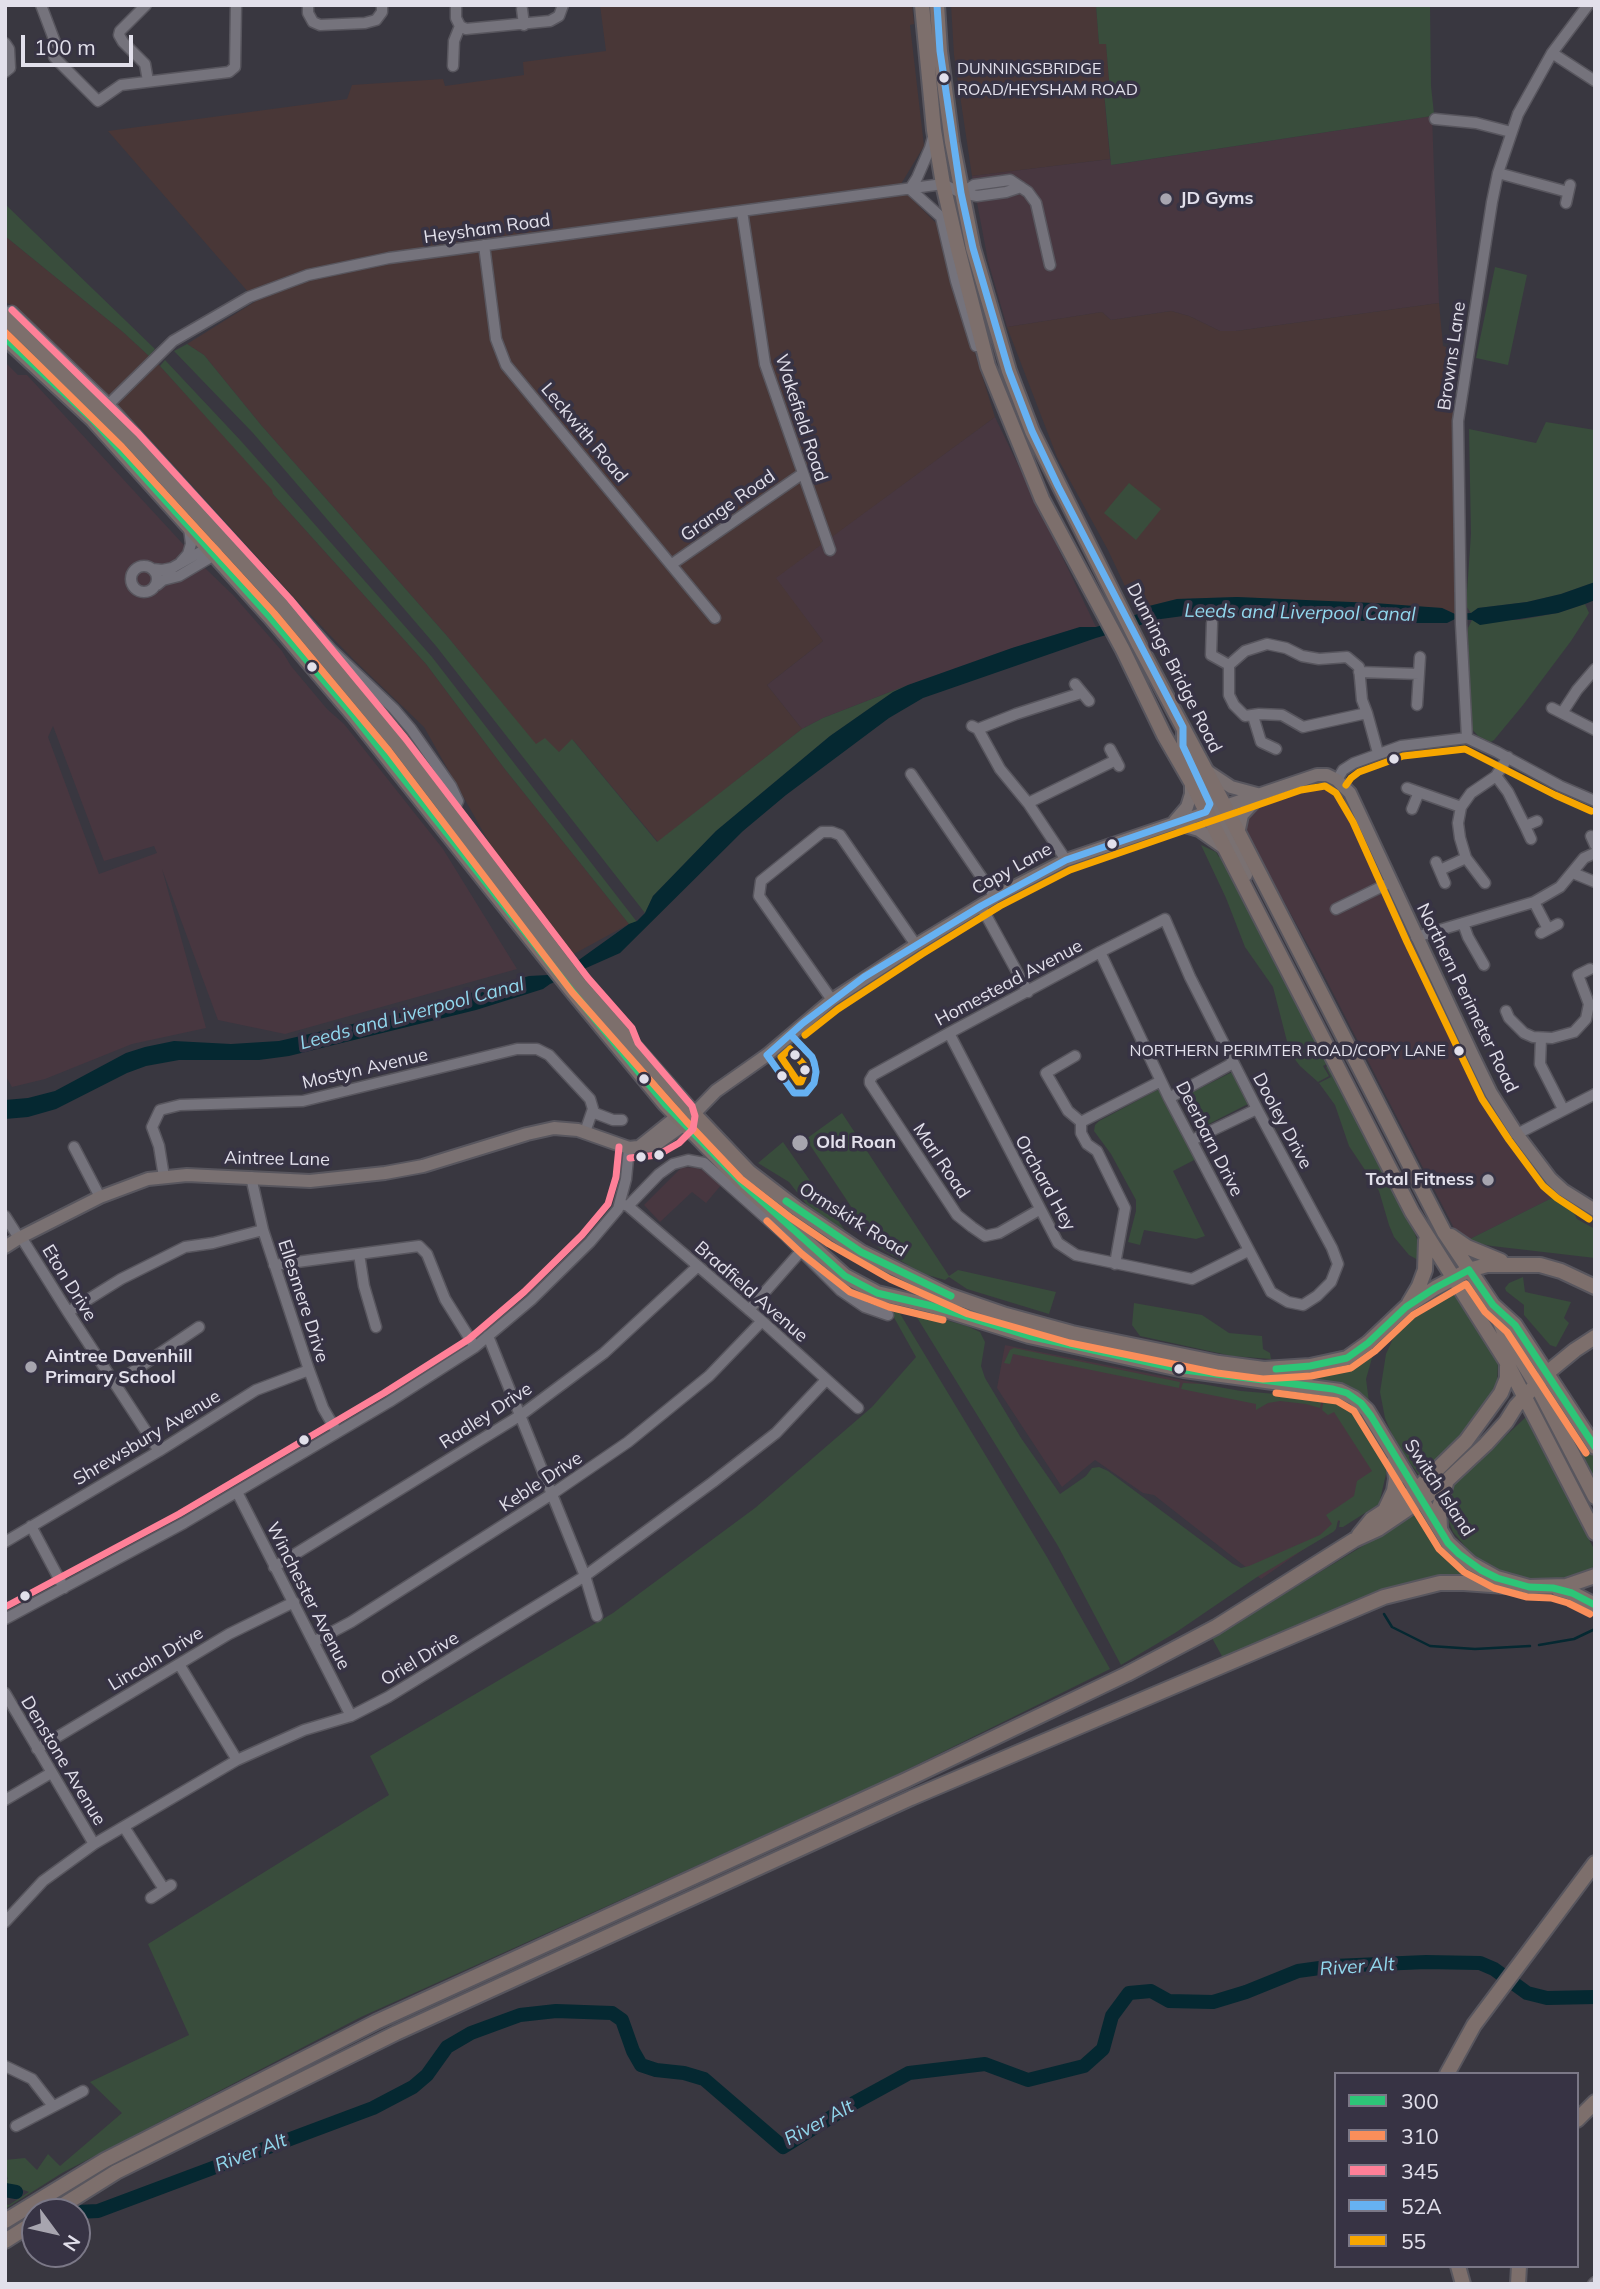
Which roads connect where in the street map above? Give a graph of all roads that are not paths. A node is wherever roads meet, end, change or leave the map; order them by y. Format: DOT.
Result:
graph roads {
  1 [pos="146,5"];
  2 [pos="236,5"];
  3 [pos="308,5"];
  4 [pos="382,5"];
  5 [pos="456,5"];
  6 [pos="563,5"];
  7 [pos="922,5"];
  8 [pos="937,5"];
  9 [pos="1588,5"];
  10 [pos="44,6"];
  11 [pos="522,9"];
  12 [pos="524,25"];
  13 [pos="460,26"];
  14 [pos="55,41"];
  15 [pos="5,43"];
  16 [pos="1552,53"];
  17 [pos="54,57"];
  18 [pos="453,66"];
  19 [pos="5,72"];
  20 [pos="148,81"];
  21 [pos="1595,81"];
  22 [pos="946,95"];
  23 [pos="1435,120"];
  24 [pos="934,130"];
  25 [pos="1511,132"];
  26 [pos="1498,173"];
  27 [pos="943,184"];
  28 [pos="910,189"];
  29 [pos="961,193"];
  30 [pos="1566,203"];
  31 [pos="742,211"];
  32 [pos="484,245"];
  33 [pos="1050,265"];
  34 [pos="965,276"];
  35 [pos="5,315"];
  36 [pos="5,338"];
  37 [pos="1002,343"];
  38 [pos="1002,402"];
  39 [pos="109,404"];
  40 [pos="802,474"];
  41 [pos="1036,484"];
  42 [pos="187,523"];
  43 [pos="215,547"];
  44 [pos="830,550"];
  45 [pos="672,564"];
  46 [pos="172,568"];
  47 [pos="153,569"];
  48 [pos="156,585"];
  49 [pos="715,618"];
  50 [pos="1212,623"];
  51 [pos="313,643"];
  52 [pos="1420,657"];
  53 [pos="1230,665"];
  54 [pos="1595,669"];
  55 [pos="1359,672"];
  56 [pos="1419,674"];
  57 [pos="379,694"];
  58 [pos="1089,701"];
  59 [pos="1417,705"];
  60 [pos="1552,708"];
  61 [pos="1367,713"];
  62 [pos="1562,713"];
  63 [pos="1253,716"];
  64 [pos="1182,727"];
  65 [pos="1595,730"];
  66 [pos="1467,738"];
  67 [pos="1110,749"];
  68 [pos="1276,749"];
  69 [pos="1378,753"];
  70 [pos="1508,757"];
  71 [pos="1204,769"];
  72 [pos="911,774"];
  73 [pos="1496,776"];
  74 [pos="1337,780"];
  75 [pos="1191,782"];
  76 [pos="1407,788"];
  77 [pos="1419,792"];
  78 [pos="1262,793"];
  79 [pos="1594,797"];
  80 [pos="1028,803"];
  81 [pos="1224,806"];
  82 [pos="1461,807"];
  83 [pos="1412,809"];
  84 [pos="1206,812"];
  85 [pos="443,817"];
  86 [pos="1537,821"];
  87 [pos="1173,823"];
  88 [pos="1525,826"];
  89 [pos="1238,834"];
  90 [pos="1531,839"];
  91 [pos="1226,850"];
  92 [pos="1595,853"];
  93 [pos="1466,858"];
  94 [pos="1066,860"];
  95 [pos="1573,873"];
  96 [pos="1391,882"];
  97 [pos="1595,882"];
  98 [pos="1445,883"];
  99 [pos="1485,883"];
  100 [pos="1249,895"];
  101 [pos="995,897"];
  102 [pos="1534,902"];
  103 [pos="981,906"];
  104 [pos="1336,909"];
  105 [pos="1166,919"];
  106 [pos="1463,923"];
  107 [pos="1558,924"];
  108 [pos="1416,937"];
  109 [pos="916,945"];
  110 [pos="1100,952"];
  111 [pos="552,958"];
  112 [pos="1484,965"];
  113 [pos="1590,969"];
  114 [pos="575,988"];
  115 [pos="1028,992"];
  116 [pos="832,1000"];
  117 [pos="1506,1011"];
  118 [pos="949,1033"];
  119 [pos="1541,1038"];
  120 [pos="1076,1056"];
  121 [pos="1233,1063"];
  122 [pos="870,1080"];
  123 [pos="1161,1082"];
  124 [pos="1595,1094"];
  125 [pos="1169,1098"];
  126 [pos="665,1104"];
  127 [pos="1257,1109"];
  128 [pos="1563,1109"];
  129 [pos="592,1112"];
  130 [pos="685,1115"];
  131 [pos="622,1120"];
  132 [pos="1081,1122"];
  133 [pos="661,1129"];
  134 [pos="585,1132"];
  135 [pos="1517,1134"];
  136 [pos="1192,1140"];
  137 [pos="74,1147"];
  138 [pos="634,1148"];
  139 [pos="164,1177"];
  140 [pos="251,1177"];
  141 [pos="100,1197"];
  142 [pos="624,1205"];
  143 [pos="1039,1210"];
  144 [pos="1595,1210"];
  145 [pos="5,1216"];
  146 [pos="263,1230"];
  147 [pos="1444,1232"];
  148 [pos="20,1237"];
  149 [pos="1426,1237"];
  150 [pos="5,1247"];
  151 [pos="801,1251"];
  152 [pos="1248,1251"];
  153 [pos="359,1254"];
  154 [pos="1508,1263"];
  155 [pos="1115,1264"];
  156 [pos="274,1265"];
  157 [pos="698,1266"];
  158 [pos="1469,1270"];
  159 [pos="1453,1278"];
  160 [pos="1595,1287"];
  161 [pos="1317,1296"];
  162 [pos="1406,1307"];
  163 [pos="749,1310"];
  164 [pos="68,1312"];
  165 [pos="888,1315"];
  166 [pos="762,1321"];
  167 [pos="199,1327"];
  168 [pos="376,1327"];
  169 [pos="488,1336"];
  170 [pos="1595,1337"];
  171 [pos="475,1347"];
  172 [pos="1506,1361"];
  173 [pos="309,1370"];
  174 [pos="1541,1379"];
  175 [pos="826,1380"];
  176 [pos="116,1383"];
  177 [pos="1528,1403"];
  178 [pos="1547,1405"];
  179 [pos="858,1408"];
  180 [pos="1572,1411"];
  181 [pos="521,1415"];
  182 [pos="1376,1425"];
  183 [pos="337,1432"];
  184 [pos="1595,1447"];
  185 [pos="159,1451"];
  186 [pos="1393,1453"];
  187 [pos="1447,1482"];
  188 [pos="237,1492"];
  189 [pos="552,1494"];
  190 [pos="1418,1495"];
  191 [pos="1595,1497"];
  192 [pos="1383,1512"];
  193 [pos="31,1526"];
  194 [pos="1441,1531"];
  195 [pos="1595,1533"];
  196 [pos="1354,1540"];
  197 [pos="5,1542"];
  198 [pos="274,1567"];
  199 [pos="584,1576"];
  200 [pos="1595,1576"];
  201 [pos="1529,1587"];
  202 [pos="64,1588"];
  203 [pos="1553,1588"];
  204 [pos="294,1602"];
  205 [pos="1595,1605"];
  206 [pos="597,1616"];
  207 [pos="5,1619"];
  208 [pos="315,1642"];
  209 [pos="179,1664"];
  210 [pos="5,1693"];
  211 [pos="351,1716"];
  212 [pos="37,1749"];
  213 [pos="237,1760"];
  214 [pos="51,1773"];
  215 [pos="5,1800"];
  216 [pos="124,1827"];
  217 [pos="94,1844"];
  218 [pos="1595,1863"];
  219 [pos="151,1898"];
  220 [pos="5,1922"];
  221 [pos="5,2066"];
  222 [pos="1448,2072"];
  223 [pos="83,2091"];
  224 [pos="1595,2102"];
  225 [pos="53,2106"];
  226 [pos="1579,2118"];
  227 [pos="16,2126"];
  228 [pos="74,2198"];
  229 [pos="5,2221"];
  230 [pos="21,2231"];
  231 [pos="5,2241"];
  1 -- 20 [label="street"];
  2 -- 20 [label="street"];
  3 -- 4 [label="street"];
  5 -- 13 [label="street"];
  6 -- 12 [label="street"];
  7 -- 24 [label="highway"];
  8 -- 22 [label="highway, Dunnings Bridge Road"];
  9 -- 16 [label="street, Browns Lane"];
  10 -- 14 [label="street"];
  11 -- 12 [label="street"];
  12 -- 13 [label="street"];
  13 -- 18 [label="street"];
  15 -- 19 [label="street"];
  16 -- 21 [label="street"];
  16 -- 25 [label="street, Browns Lane"];
  17 -- 20 [label="street"];
  22 -- 27 [label="highway"];
  22 -- 29 [label="highway, Dunnings Bridge Road"];
  23 -- 25 [label="street"];
  24 -- 27 [label="highway"];
  24 -- 28 [label="street"];
  25 -- 26 [label="street, Browns Lane"];
  26 -- 30 [label="street"];
  26 -- 66 [label="street, Browns Lane"];
  27 -- 28 [label="street, Heysham Road"];
  27 -- 29 [label="street"];
  27 -- 34 [label="highway"];
  28 -- 31 [label="street, Heysham Road"];
  28 -- 41 [label="street"];
  29 -- 33 [label="street"];
  29 -- 34 [label="highway"];
  29 -- 37 [label="highway, Dunnings Bridge Road"];
  31 -- 32 [label="street, Heysham Road"];
  31 -- 40 [label="street, Wakefield Road"];
  32 -- 39 [label="street, Heysham Road"];
  32 -- 45 [label="street, Leckwith Road"];
  34 -- 38 [label="highway"];
  35 -- 39 [label="street"];
  35 -- 43 [label="highway, Ormskirk Road"];
  36 -- 42 [label="highway, Ormskirk Road"];
  37 -- 38 [label="highway"];
  37 -- 64 [label="highway, Dunnings Bridge Road"];
  38 -- 41 [label="highway"];
  39 -- 57 [label="street"];
  40 -- 44 [label="street, Wakefield Road"];
  40 -- 45 [label="street, Grange Road"];
  41 -- 75 [label="highway"];
  42 -- 43 [label="highway, Ormskirk Road"];
  42 -- 46 [label="street"];
  43 -- 46 [label="street"];
  43 -- 48 [label="street"];
  43 -- 51 [label="highway, Ormskirk Road"];
  43 -- 85 [label="highway, Ormskirk Road"];
  45 -- 49 [label="street, Leckwith Road"];
  46 -- 47 [label="street"];
  47 -- 48 [label="street"];
  47 -- 48 [label="street"];
  50 -- 53 [label="street"];
  51 -- 57 [label="street"];
  51 -- 85 [label="highway, Ormskirk Road"];
  52 -- 56 [label="street"];
  53 -- 55 [label="street"];
  53 -- 63 [label="street"];
  54 -- 62 [label="street"];
  55 -- 56 [label="street"];
  55 -- 61 [label="street"];
  56 -- 59 [label="street"];
  57 -- 85 [label="street"];
  58 -- 80 [label="street"];
  60 -- 62 [label="street"];
  61 -- 63 [label="street"];
  61 -- 69 [label="street"];
  62 -- 65 [label="street"];
  63 -- 68 [label="street"];
  64 -- 71 [label="highway, Dunnings Bridge Road"];
  64 -- 84 [label="main road"];
  66 -- 69 [label="street"];
  66 -- 70 [label="street"];
  67 -- 80 [label="street"];
  69 -- 74 [label="street"];
  70 -- 73 [label="street"];
  70 -- 79 [label="street"];
  71 -- 78 [label="main road"];
  71 -- 81 [label="highway, Dunnings Bridge Road"];
  72 -- 101 [label="street"];
  73 -- 82 [label="street"];
  73 -- 88 [label="street"];
  74 -- 78 [label="main road, Copy Lane"];
  74 -- 96 [label="main road, Northern Perimeter Road"];
  75 -- 84 [label="highway"];
  75 -- 87 [label="main road"];
  76 -- 77 [label="street"];
  77 -- 82 [label="street"];
  77 -- 83 [label="street"];
  78 -- 81 [label="main road, Copy Lane"];
  78 -- 89 [label="main road"];
  80 -- 94 [label="street"];
  81 -- 84 [label="main road, Copy Lane"];
  81 -- 89 [label="highway, Dunnings Bridge Road"];
  81 -- 100 [label="main road"];
  82 -- 93 [label="street"];
  84 -- 87 [label="main road, Copy Lane"];
  84 -- 91 [label="highway"];
  85 -- 111 [label="highway, Ormskirk Road"];
  85 -- 111 [label="highway, Ormskirk Road"];
  86 -- 88 [label="street"];
  87 -- 91 [label="main road"];
  87 -- 94 [label="main road, Copy Lane"];
  88 -- 90 [label="street"];
  89 -- 147 [label="highway, Dunnings Bridge Road"];
  91 -- 100 [label="highway"];
  92 -- 95 [label="street"];
  93 -- 98 [label="street"];
  93 -- 99 [label="street"];
  94 -- 101 [label="main road, Copy Lane"];
  95 -- 97 [label="street"];
  95 -- 102 [label="street"];
  96 -- 104 [label="street"];
  96 -- 108 [label="main road, Northern Perimeter Road"];
  100 -- 149 [label="highway"];
  101 -- 103 [label="main road, Copy Lane"];
  102 -- 106 [label="street"];
  102 -- 107 [label="street"];
  103 -- 109 [label="main road, Copy Lane"];
  103 -- 115 [label="street"];
  105 -- 110 [label="street, Homestead Avenue"];
  105 -- 121 [label="street, Dooley Drive"];
  106 -- 108 [label="street"];
  106 -- 112 [label="street"];
  108 -- 135 [label="main road, Northern Perimeter Road"];
  109 -- 116 [label="main road, Copy Lane"];
  109 -- 116 [label="street"];
  110 -- 115 [label="street, Homestead Avenue"];
  110 -- 123 [label="street, Deerbarn Drive"];
  111 -- 114 [label="highway, Ormskirk Road"];
  113 -- 119 [label="street"];
  114 -- 126 [label="highway, Ormskirk Road"];
  114 -- 130 [label="highway, Ormskirk Road"];
  115 -- 118 [label="street, Homestead Avenue"];
  116 -- 130 [label="main road, Copy Lane"];
  117 -- 119 [label="street"];
  118 -- 122 [label="street, Homestead Avenue"];
  118 -- 143 [label="street, Orchard Hey"];
  119 -- 128 [label="street"];
  120 -- 132 [label="street"];
  121 -- 125 [label="street"];
  121 -- 127 [label="street, Dooley Drive"];
  122 -- 143 [label="street, Marl Road"];
  123 -- 125 [label="street, Deerbarn Drive"];
  123 -- 132 [label="street"];
  124 -- 128 [label="street"];
  125 -- 136 [label="street, Deerbarn Drive"];
  126 -- 130 [label="highway, Ormskirk Road"];
  126 -- 133 [label="main road"];
  127 -- 136 [label="street"];
  127 -- 161 [label="street, Dooley Drive"];
  128 -- 135 [label="street"];
  129 -- 131 [label="street"];
  129 -- 134 [label="street"];
  129 -- 139 [label="street, Mostyn Avenue"];
  130 -- 133 [label="main road"];
  130 -- 138 [label="main road"];
  130 -- 162 [label="highway, Ormskirk Road"];
  130 -- 182 [label="highway, Ormskirk Road"];
  132 -- 155 [label="street"];
  133 -- 138 [label="main road"];
  134 -- 138 [label="main road, Aintree Lane"];
  134 -- 140 [label="main road, Aintree Lane"];
  135 -- 144 [label="main road, Northern Perimeter Road"];
  136 -- 152 [label="street, Deerbarn Drive"];
  137 -- 141 [label="street"];
  138 -- 142 [label="street"];
  139 -- 140 [label="main road, Aintree Lane"];
  139 -- 141 [label="main road, Aintree Lane"];
  140 -- 146 [label="street, Ellesmere Drive"];
  141 -- 148 [label="main road, Aintree Lane"];
  142 -- 151 [label="street"];
  142 -- 157 [label="street, Bradfield Avenue"];
  142 -- 169 [label="street"];
  143 -- 155 [label="street, Orchard Hey"];
  145 -- 148 [label="street, Eton Drive"];
  146 -- 156 [label="street, Ellesmere Drive"];
  146 -- 164 [label="street"];
  147 -- 154 [label="highway"];
  147 -- 158 [label="highway, Dunnings Bridge Road"];
  148 -- 150 [label="main road, Aintree Lane"];
  148 -- 164 [label="street, Eton Drive"];
  149 -- 159 [label="highway"];
  149 -- 162 [label="highway"];
  151 -- 163 [label="street"];
  151 -- 165 [label="street"];
  152 -- 155 [label="street, Orchard Hey"];
  152 -- 161 [label="street, Deerbarn Drive"];
  153 -- 156 [label="street"];
  153 -- 168 [label="street"];
  153 -- 171 [label="street"];
  154 -- 158 [label="highway"];
  154 -- 160 [label="highway"];
  156 -- 173 [label="street, Ellesmere Drive"];
  157 -- 163 [label="street, Bradfield Avenue"];
  157 -- 181 [label="street, Radley Drive"];
  158 -- 159 [label="highway"];
  158 -- 174 [label="highway, Dunnings Bridge Road"];
  159 -- 162 [label="highway"];
  159 -- 172 [label="highway"];
  163 -- 166 [label="street, Bradfield Avenue"];
  164 -- 176 [label="street, Eton Drive"];
  166 -- 175 [label="street, Bradfield Avenue"];
  166 -- 189 [label="street, Keble Drive"];
  167 -- 176 [label="street"];
  169 -- 171 [label="street"];
  169 -- 181 [label="street"];
  170 -- 174 [label="highway, Switch Island"];
  171 -- 183 [label="street"];
  172 -- 177 [label="highway"];
  172 -- 190 [label="highway"];
  173 -- 183 [label="street, Ellesmere Drive"];
  173 -- 185 [label="street, Shrewsbury Avenue"];
  174 -- 177 [label="highway, Switch Island"];
  174 -- 178 [label="highway"];
  174 -- 180 [label="highway"];
  175 -- 179 [label="street, Bradfield Avenue"];
  175 -- 199 [label="street, Oriel Drive"];
  176 -- 185 [label="street, Eton Drive"];
  177 -- 178 [label="highway"];
  177 -- 187 [label="highway, Switch Island"];
  177 -- 195 [label="highway"];
  178 -- 180 [label="highway"];
  178 -- 191 [label="highway"];
  180 -- 184 [label="highway"];
  181 -- 189 [label="street"];
  181 -- 198 [label="street, Radley Drive"];
  182 -- 186 [label="highway, Switch Island"];
  183 -- 188 [label="street"];
  185 -- 193 [label="street, Shrewsbury Avenue"];
  186 -- 190 [label="highway, Switch Island"];
  186 -- 192 [label="highway"];
  187 -- 190 [label="highway, Switch Island"];
  187 -- 194 [label="highway"];
  188 -- 198 [label="street, Winchester Avenue"];
  188 -- 202 [label="street"];
  189 -- 199 [label="street"];
  189 -- 208 [label="street, Keble Drive"];
  190 -- 192 [label="highway"];
  190 -- 194 [label="highway, Switch Island"];
  190 -- 196 [label="highway"];
  192 -- 196 [label="highway"];
  193 -- 197 [label="street, Shrewsbury Avenue"];
  193 -- 202 [label="street"];
  194 -- 201 [label="highway, Switch Island"];
  196 -- 229 [label="highway"];
  198 -- 204 [label="street, Winchester Avenue"];
  199 -- 206 [label="street"];
  199 -- 211 [label="street, Oriel Drive"];
  200 -- 203 [label="highway, Switch Island"];
  201 -- 203 [label="highway, Switch Island"];
  201 -- 228 [label="highway"];
  202 -- 207 [label="street"];
  203 -- 205 [label="highway"];
  204 -- 208 [label="street, Winchester Avenue"];
  204 -- 209 [label="street, Lincoln Drive"];
  208 -- 211 [label="street, Winchester Avenue"];
  209 -- 212 [label="street, Lincoln Drive"];
  209 -- 213 [label="street"];
  210 -- 212 [label="street, Denstone Avenue"];
  211 -- 213 [label="street, Oriel Drive"];
  212 -- 214 [label="street, Denstone Avenue"];
  213 -- 216 [label="street, Oriel Drive"];
  214 -- 215 [label="street"];
  214 -- 217 [label="street, Denstone Avenue"];
  216 -- 217 [label="street, Oriel Drive"];
  216 -- 219 [label="street"];
  217 -- 220 [label="street, Oriel Drive"];
  218 -- 222 [label="highway"];
  221 -- 225 [label="street"];
  223 -- 225 [label="street"];
  224 -- 226 [label="highway"];
  225 -- 227 [label="street"];
  230 -- 231 [label="highway"];
}
